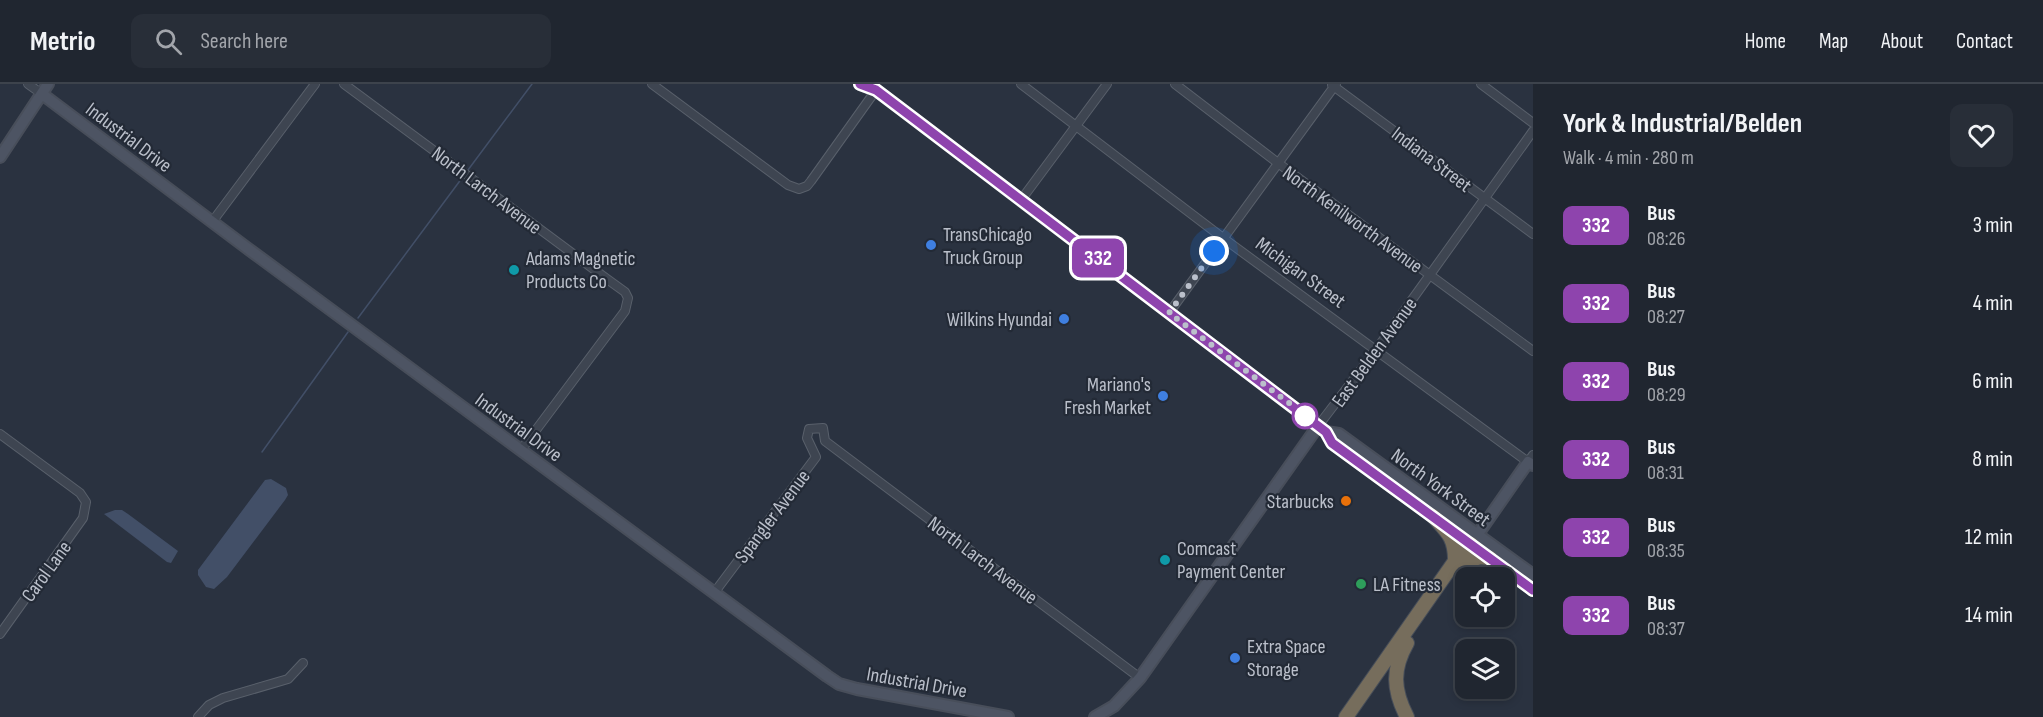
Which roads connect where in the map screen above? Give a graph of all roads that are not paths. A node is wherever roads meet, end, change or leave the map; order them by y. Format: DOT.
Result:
graph roads {
  1 [pos="28,84"];
  2 [pos="315,84"];
  3 [pos="344,84"];
  4 [pos="652,84"];
  5 [pos="861,84"];
  6 [pos="1021,84"];
  7 [pos="1107,84"];
  8 [pos="1175,84"];
  9 [pos="1481,84"];
  10 [pos="1333,85"];
  11 [pos="874,87"];
  12 [pos="45,89"];
  13 [pos="1533,123"];
  14 [pos="1076,126"];
  15 [pos="1533,131"];
  16 [pos="0,157"];
  17 [pos="1278,164"];
  18 [pos="1485,198"];
  19 [pos="1022,200"];
  20 [pos="212,222"];
  21 [pos="1533,234"];
  22 [pos="1223,238"];
  23 [pos="1430,275"];
  24 [pos="1169,313"];
  25 [pos="1376,350"];
  26 [pos="1533,351"];
  27 [pos="1322,429"];
  28 [pos="0,434"];
  29 [pos="825,441"];
  30 [pos="521,450"];
  31 [pos="1531,460"];
  32 [pos="1433,516"];
  33 [pos="1472,543"];
  34 [pos="1490,558"];
  35 [pos="1460,562"];
  36 [pos="1533,576"];
  37 [pos="1533,590"];
  38 [pos="714,593"];
  39 [pos="0,634"];
  40 [pos="303,663"];
  41 [pos="1140,678"];
  42 [pos="198,717"];
  43 [pos="1008,717"];
  44 [pos="1095,717"];
  45 [pos="1346,717"];
  46 [pos="1407,717"];
  1 -- 12 [label="street"];
  2 -- 20 [label="street"];
  3 -- 30 [label="street, North Larch Avenue"];
  4 -- 11 [label="street"];
  5 -- 11 [label="street, North York Street"];
  6 -- 14 [label="street, Michigan Street"];
  7 -- 14 [label="street"];
  8 -- 17 [label="street, North Kenilworth Avenue"];
  9 -- 13 [label="street"];
  10 -- 17 [label="street"];
  10 -- 18 [label="street, Indiana Street"];
  11 -- 19 [label="street, North York Street"];
  12 -- 16 [label="street"];
  12 -- 20 [label="street, Industrial Drive"];
  14 -- 19 [label="street"];
  14 -- 22 [label="street, Michigan Street"];
  15 -- 18 [label="street, East Belden Avenue"];
  17 -- 22 [label="street"];
  17 -- 23 [label="street, North Kenilworth Avenue"];
  18 -- 21 [label="street, Indiana Street"];
  18 -- 23 [label="street, East Belden Avenue"];
  19 -- 24 [label="street, North York Street"];
  20 -- 30 [label="street, Industrial Drive"];
  22 -- 24 [label="street"];
  22 -- 25 [label="street, Michigan Street"];
  23 -- 25 [label="street, East Belden Avenue"];
  23 -- 26 [label="street, North Kenilworth Avenue"];
  24 -- 27 [label="street, North York Street"];
  25 -- 27 [label="street, East Belden Avenue"];
  25 -- 31 [label="street, Michigan Street"];
  27 -- 32 [label="street, North York Street"];
  27 -- 33 [label="street, North York Street"];
  27 -- 41 [label="street"];
  28 -- 39 [label="street, Carol Lane"];
  29 -- 38 [label="street, Spangler Avenue"];
  29 -- 41 [label="street, North Larch Avenue"];
  30 -- 38 [label="street, Industrial Drive"];
  31 -- 33 [label="street"];
  32 -- 33 [label="street, North York Street"];
  32 -- 35 [label="highway"];
  33 -- 34 [label="street, North York Street"];
  33 -- 35 [label="highway"];
  33 -- 36 [label="street, North York Street"];
  34 -- 35 [label="highway"];
  34 -- 37 [label="street, North York Street"];
  35 -- 45 [label="highway"];
  35 -- 46 [label="highway"];
  38 -- 43 [label="street, Industrial Drive"];
  40 -- 42 [label="street"];
  41 -- 44 [label="street"];
}
